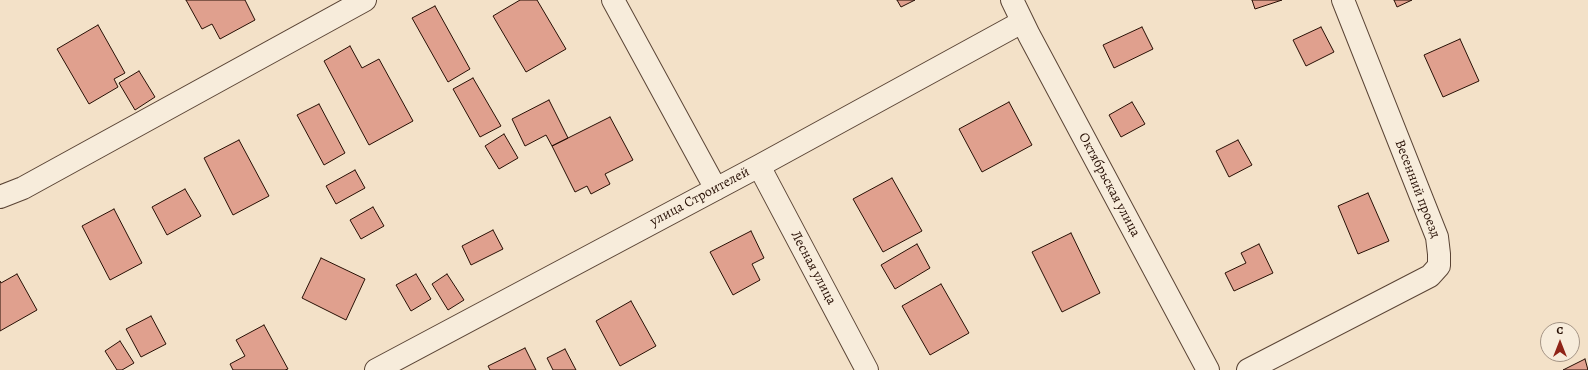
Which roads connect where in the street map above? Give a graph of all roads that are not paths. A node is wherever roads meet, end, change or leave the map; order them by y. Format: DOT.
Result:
graph roads {
  1 [pos="365,0"];
  2 [pos="613,0"];
  3 [pos="1012,0"];
  4 [pos="1343,0"];
  5 [pos="1022,22"];
  6 [pos="759,166"];
  7 [pos="716,189"];
  8 [pos="0,197"];
  9 [pos="376,370"];
  10 [pos="867,370"];
  11 [pos="1208,370"];
  12 [pos="1248,370"];
  1 -- 8 [label="street"];
  2 -- 7 [label="street"];
  3 -- 5 [label="street, Октябрьская улица"];
  4 -- 12 [label="street, Весенний проезд"];
  5 -- 6 [label="street, улица Строителей"];
  5 -- 11 [label="street, Октябрьская улица"];
  6 -- 7 [label="street, улица Строителей"];
  6 -- 10 [label="street, Лесная улица"];
  7 -- 9 [label="street, улица Строителей"];
}
